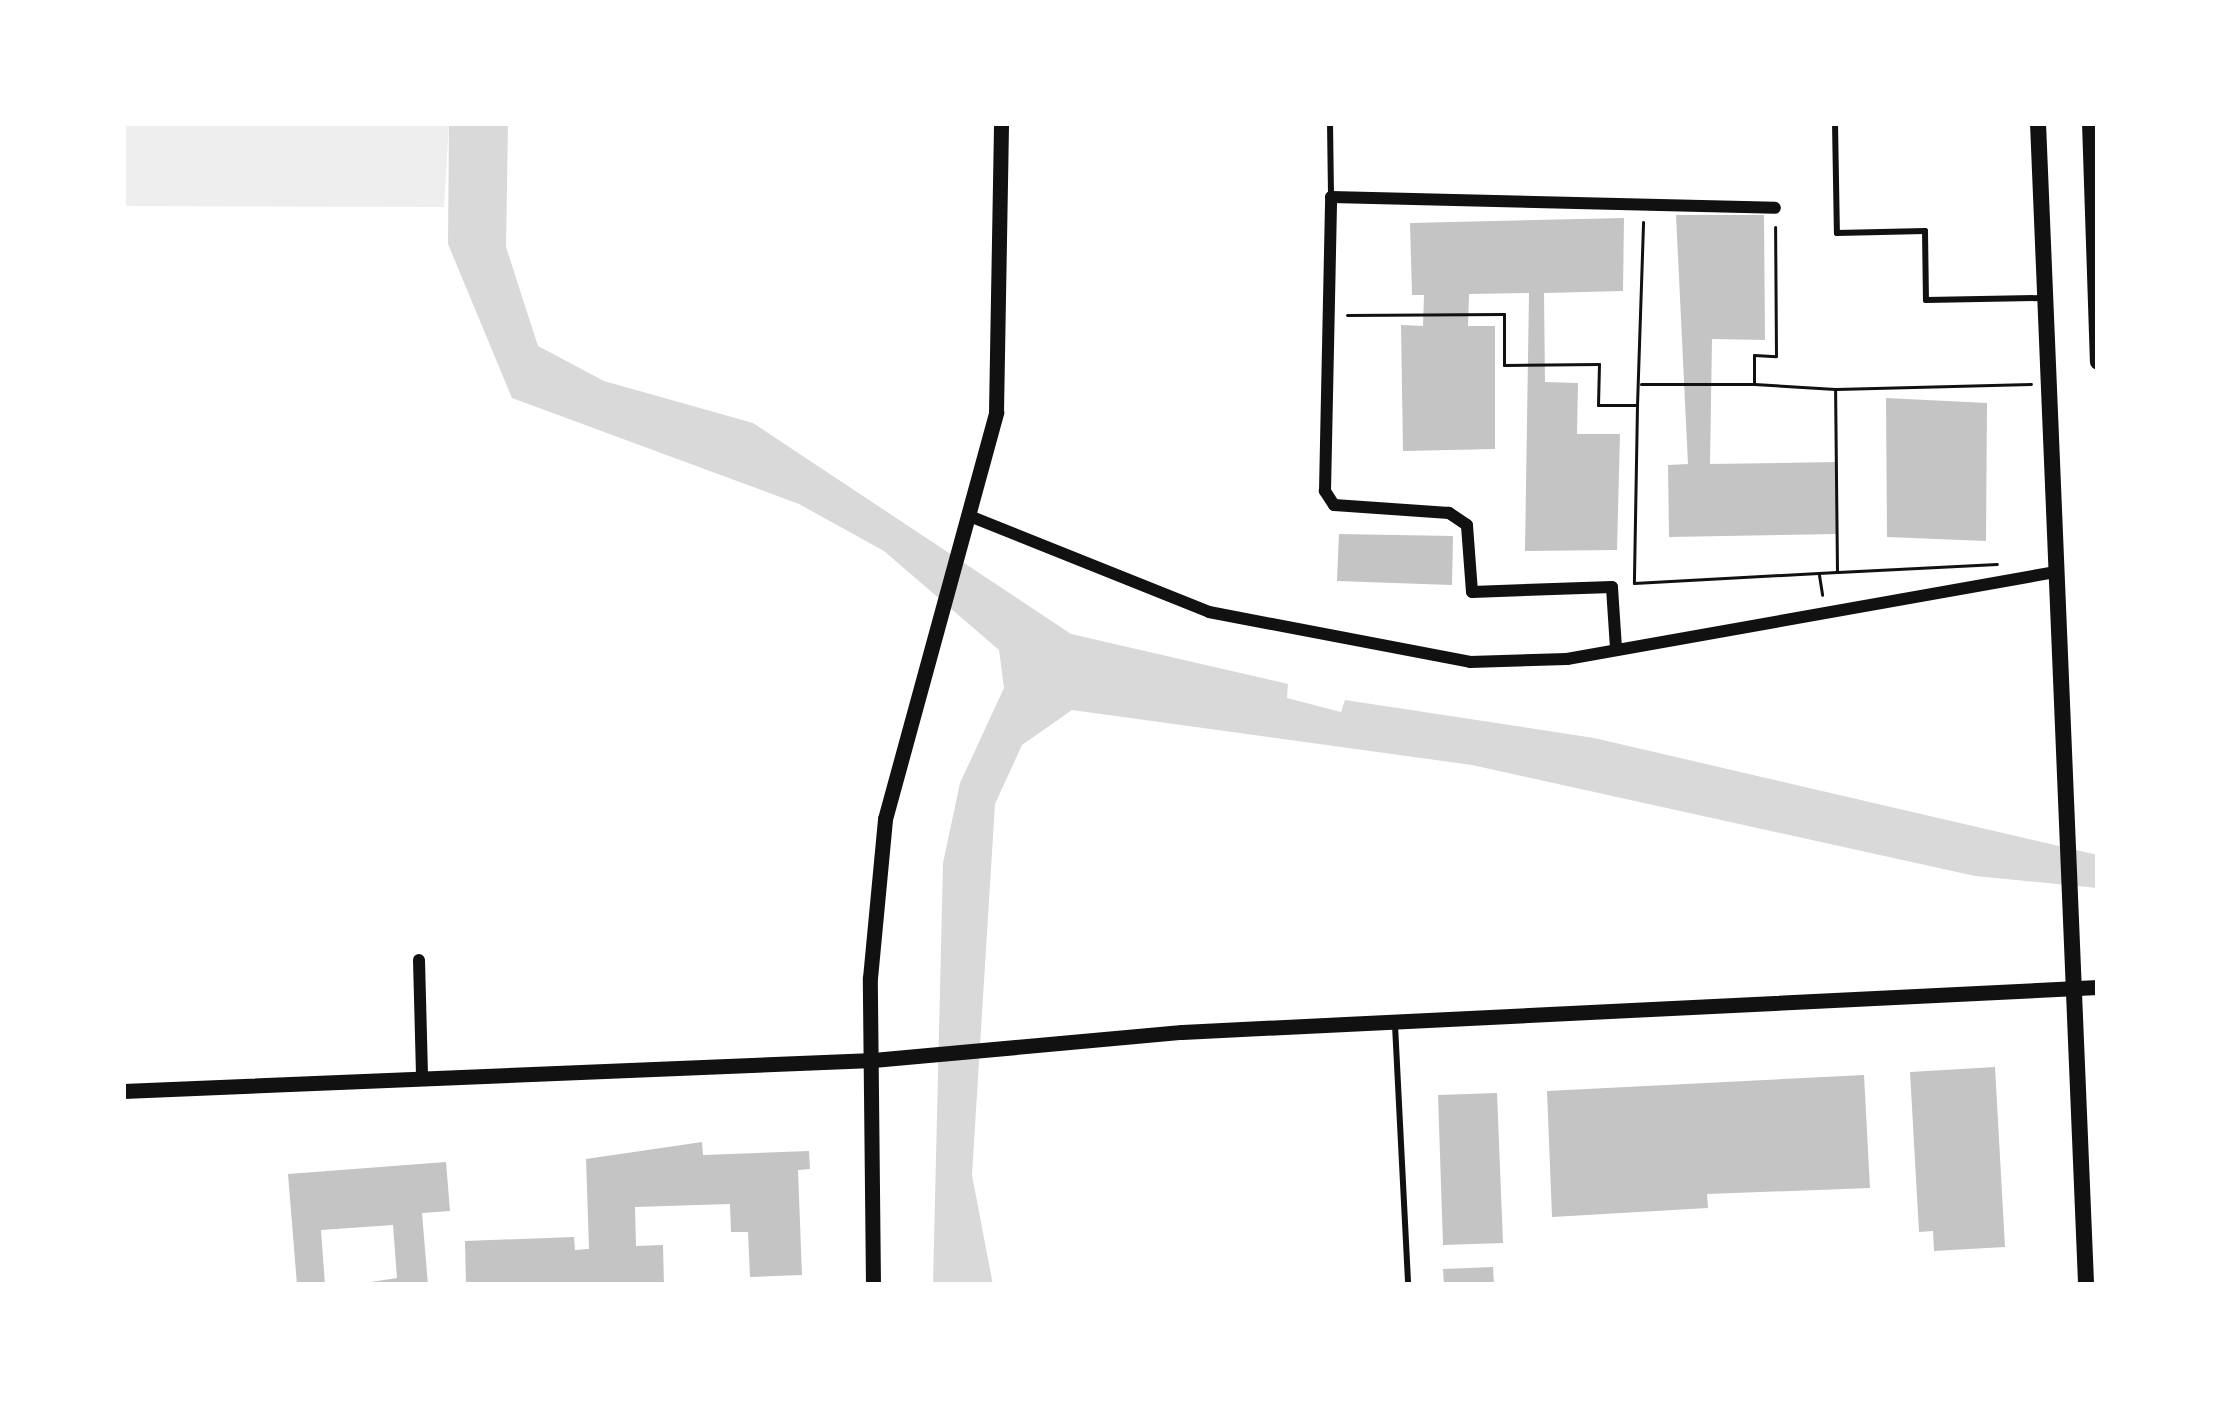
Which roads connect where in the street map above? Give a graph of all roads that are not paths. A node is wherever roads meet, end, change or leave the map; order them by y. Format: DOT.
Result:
graph roads {
  1 [pos="1001,123"];
  2 [pos="1330,123"];
  3 [pos="1835,123"];
  4 [pos="2038,123"];
  5 [pos="2090,123"];
  6 [pos="1331,197"];
  7 [pos="1775,208"];
  8 [pos="2045,298"];
  9 [pos="2098,362"];
  10 [pos="972,517"];
  11 [pos="2057,572"];
  12 [pos="1616,648"];
  13 [pos="419,960"];
  14 [pos="2074,987"];
  15 [pos="2098,987"];
  16 [pos="1395,1022"];
  17 [pos="873,1060"];
  18 [pos="422,1076"];
  19 [pos="123,1091"];
  20 [pos="873,1285"];
  21 [pos="1408,1285"];
  22 [pos="2086,1285"];
  1 -- 10 [label="street"];
  2 -- 6 [label="lane"];
  3 -- 8 [label="lane"];
  4 -- 8 [label="main road"];
  5 -- 9 [label="main road"];
  6 -- 7 [label="street"];
  6 -- 12 [label="street"];
  8 -- 11 [label="main road"];
  10 -- 12 [label="street"];
  10 -- 17 [label="street"];
  11 -- 12 [label="street"];
  11 -- 14 [label="main road"];
  13 -- 18 [label="street"];
  14 -- 15 [label="street"];
  14 -- 16 [label="street"];
  14 -- 22 [label="main road"];
  16 -- 17 [label="street"];
  16 -- 21 [label="lane"];
  17 -- 18 [label="street"];
  17 -- 20 [label="street"];
  18 -- 19 [label="street"];
}
